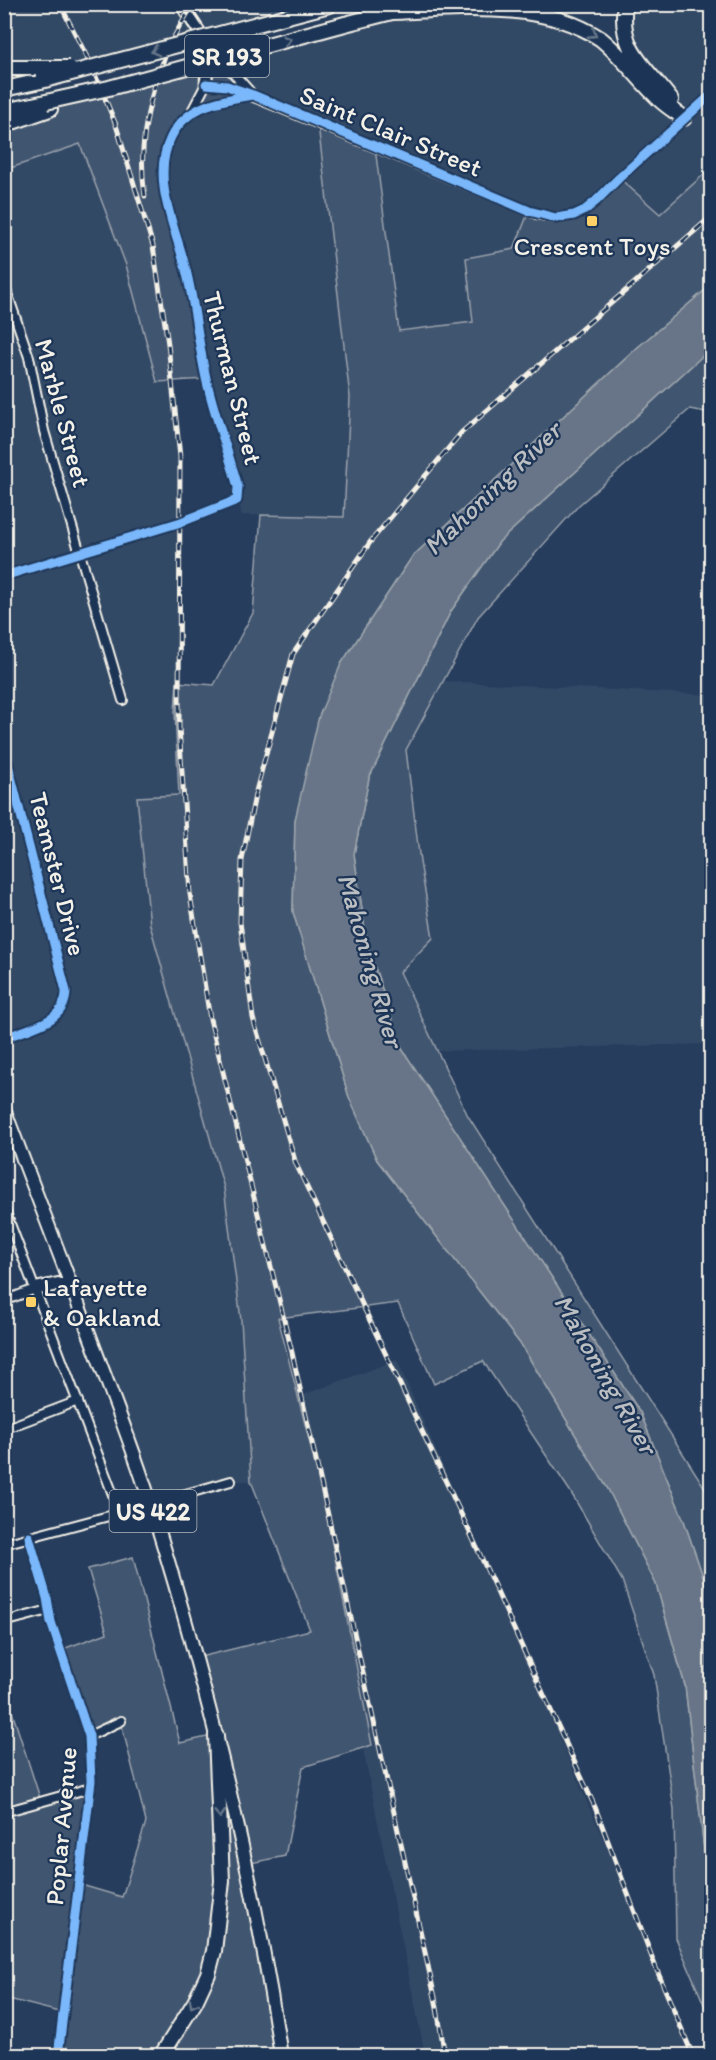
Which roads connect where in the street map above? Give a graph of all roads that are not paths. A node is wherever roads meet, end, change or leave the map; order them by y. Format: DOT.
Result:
graph roads {
  1 [pos="181,4"];
  2 [pos="333,4"];
  3 [pos="423,4"];
  4 [pos="625,4"];
  5 [pos="392,12"];
  6 [pos="208,45"];
  7 [pos="4,68"];
  8 [pos="93,68"];
  9 [pos="206,84"];
  10 [pos="4,89"];
  11 [pos="711,94"];
  12 [pos="252,95"];
  13 [pos="48,105"];
  14 [pos="4,111"];
  15 [pos="192,111"];
  16 [pos="684,118"];
  17 [pos="4,125"];
  18 [pos="4,284"];
  19 [pos="79,553"];
  20 [pos="4,576"];
  21 [pos="123,700"];
  22 [pos="4,749"];
  23 [pos="4,1038"];
  24 [pos="4,1109"];
  25 [pos="4,1208"];
  26 [pos="35,1289"];
  27 [pos="74,1292"];
  28 [pos="4,1301"];
  29 [pos="78,1401"];
  30 [pos="4,1429"];
  31 [pos="231,1481"];
  32 [pos="151,1504"];
  33 [pos="29,1537"];
  34 [pos="4,1544"];
  35 [pos="49,1610"];
  36 [pos="4,1622"];
  37 [pos="121,1721"];
  38 [pos="216,1735"];
  39 [pos="89,1736"];
  40 [pos="90,1788"];
  41 [pos="4,1812"];
  42 [pos="58,2055"];
  43 [pos="161,2055"];
  44 [pos="281,2055"];
  1 -- 6 [label="street"];
  2 -- 8 [label="highway, SR 193, one-way, bridge"];
  3 -- 5 [label="highway, SR 193"];
  4 -- 16 [label="highway"];
  13 -- 5 [label="highway, SR 193, one-way, bridge"];
  5 -- 16 [label="highway, one-way"];
  6 -- 9 [label="street"];
  6 -- 12 [label="street, Saint Clair Street"];
  7 -- 8 [label="highway, SR 193, bridge"];
  8 -- 10 [label="highway, bridge"];
  9 -- 12 [label="street, Saint Clair Street"];
  9 -- 15 [label="street"];
  11 -- 16 [label="street"];
  12 -- 15 [label="street"];
  12 -- 16 [label="street, Saint Clair Street"];
  13 -- 14 [label="highway"];
  13 -- 17 [label="highway"];
  15 -- 19 [label="street, Thurman Street"];
  18 -- 19 [label="street, Marble Street"];
  19 -- 20 [label="street"];
  19 -- 21 [label="street, Marble Street"];
  22 -- 23 [label="street, Teamster Drive"];
  24 -- 27 [label="main road, US 422"];
  25 -- 26 [label="street"];
  26 -- 27 [label="main road"];
  26 -- 28 [label="street"];
  26 -- 29 [label="street"];
  27 -- 32 [label="main road, US 422"];
  29 -- 30 [label="street"];
  29 -- 33 [label="street"];
  31 -- 32 [label="street"];
  32 -- 38 [label="main road, US 422"];
  33 -- 34 [label="street"];
  33 -- 35 [label="street, Poplar Avenue"];
  35 -- 36 [label="street"];
  35 -- 39 [label="street, Poplar Avenue"];
  37 -- 39 [label="street"];
  38 -- 43 [label="highway, one-way"];
  38 -- 44 [label="main road, US 422"];
  39 -- 40 [label="street, Poplar Avenue"];
  40 -- 41 [label="street"];
  40 -- 42 [label="street, Poplar Avenue"];
}
